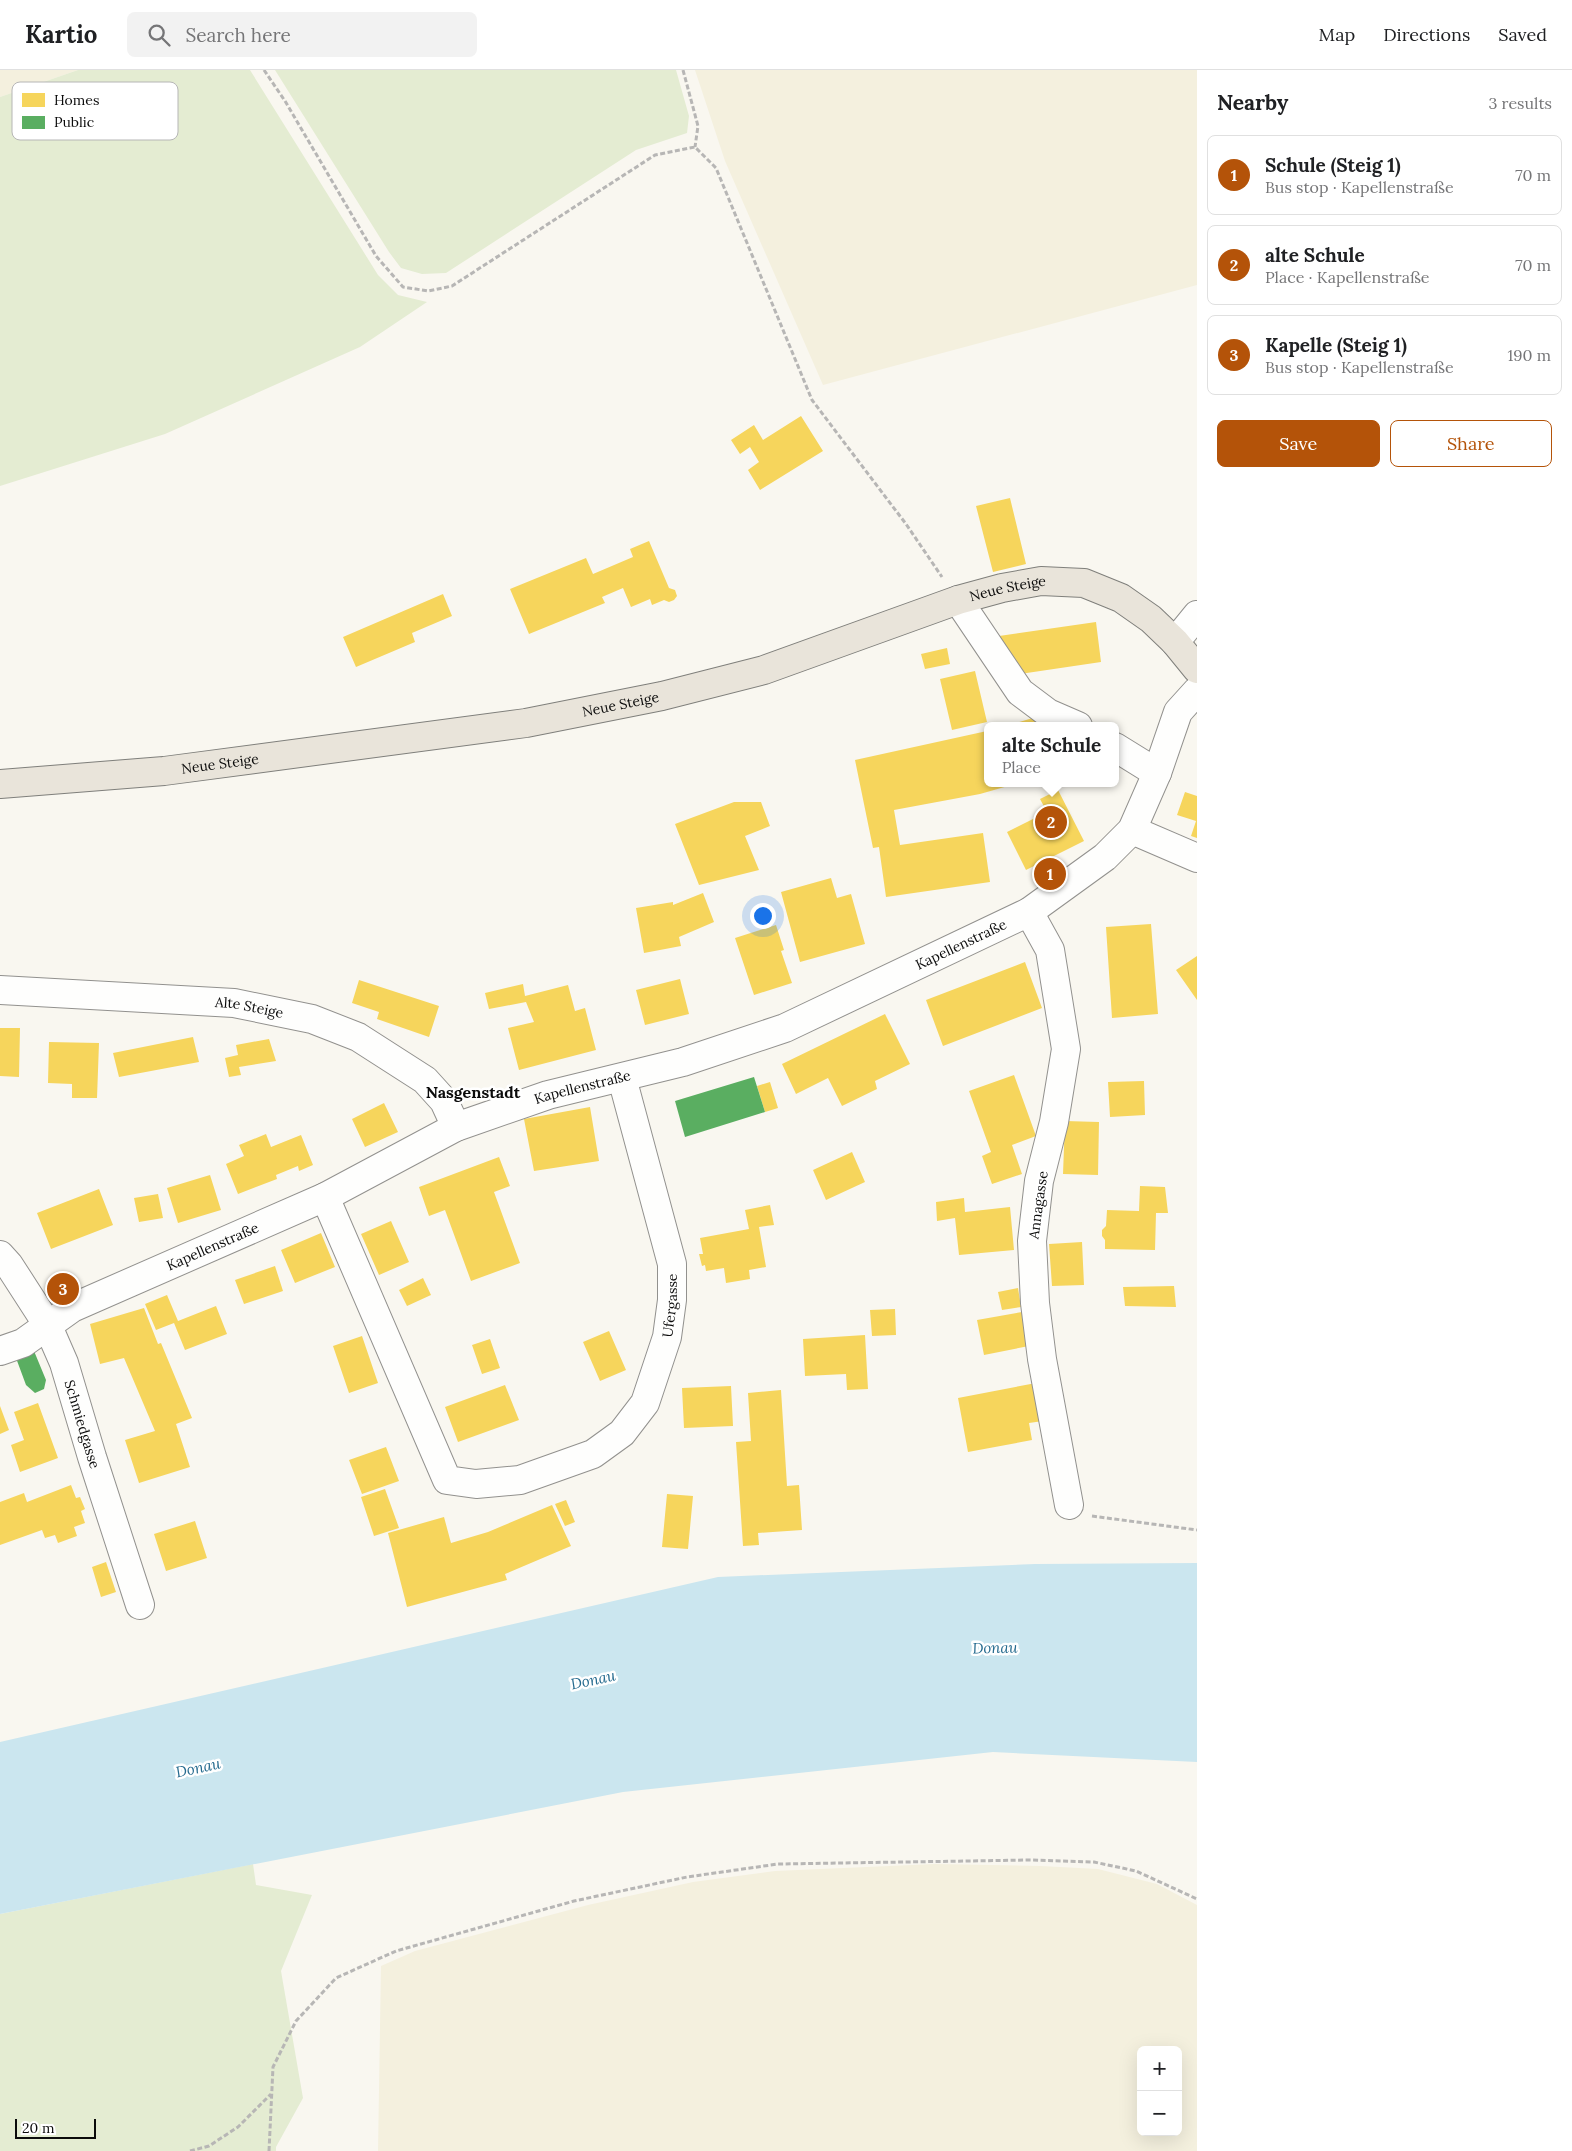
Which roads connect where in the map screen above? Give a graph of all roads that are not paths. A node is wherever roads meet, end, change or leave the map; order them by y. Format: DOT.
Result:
graph roads {
  1 [pos="958,600"];
  2 [pos="1197,615"];
  3 [pos="1175,642"];
  4 [pos="1197,669"];
  5 [pos="1197,692"];
  6 [pos="1069,722"];
  7 [pos="1119,749"];
  8 [pos="1157,773"];
  9 [pos="0,784"];
  10 [pos="1132,830"];
  11 [pos="1197,858"];
  12 [pos="1028,912"];
  13 [pos="0,990"];
  14 [pos="622,1078"];
  15 [pos="456,1127"];
  16 [pos="325,1197"];
  17 [pos="0,1255"];
  18 [pos="47,1324"];
  19 [pos="0,1351"];
  20 [pos="1069,1505"];
  21 [pos="140,1605"];
  1 -- 3 [label="main road, Neue Steige"];
  1 -- 6 [label="street"];
  1 -- 9 [label="main road, Neue Steige"];
  2 -- 3 [label="street"];
  3 -- 4 [label="main road, Neue Steige"];
  5 -- 8 [label="street, Kapellenstraße"];
  7 -- 8 [label="street"];
  8 -- 10 [label="street, Kapellenstraße"];
  10 -- 11 [label="street"];
  10 -- 12 [label="street, Kapellenstraße"];
  12 -- 14 [label="street, Kapellenstraße"];
  12 -- 20 [label="street, Annagasse"];
  13 -- 15 [label="street, Alte Steige"];
  14 -- 15 [label="street, Kapellenstraße"];
  14 -- 16 [label="street, Ufergasse"];
  15 -- 16 [label="street, Kapellenstraße"];
  16 -- 18 [label="street, Kapellenstraße"];
  17 -- 18 [label="street, Schmiedgasse"];
  18 -- 19 [label="street, Kapellenstraße"];
  18 -- 21 [label="street, Schmiedgasse"];
}
